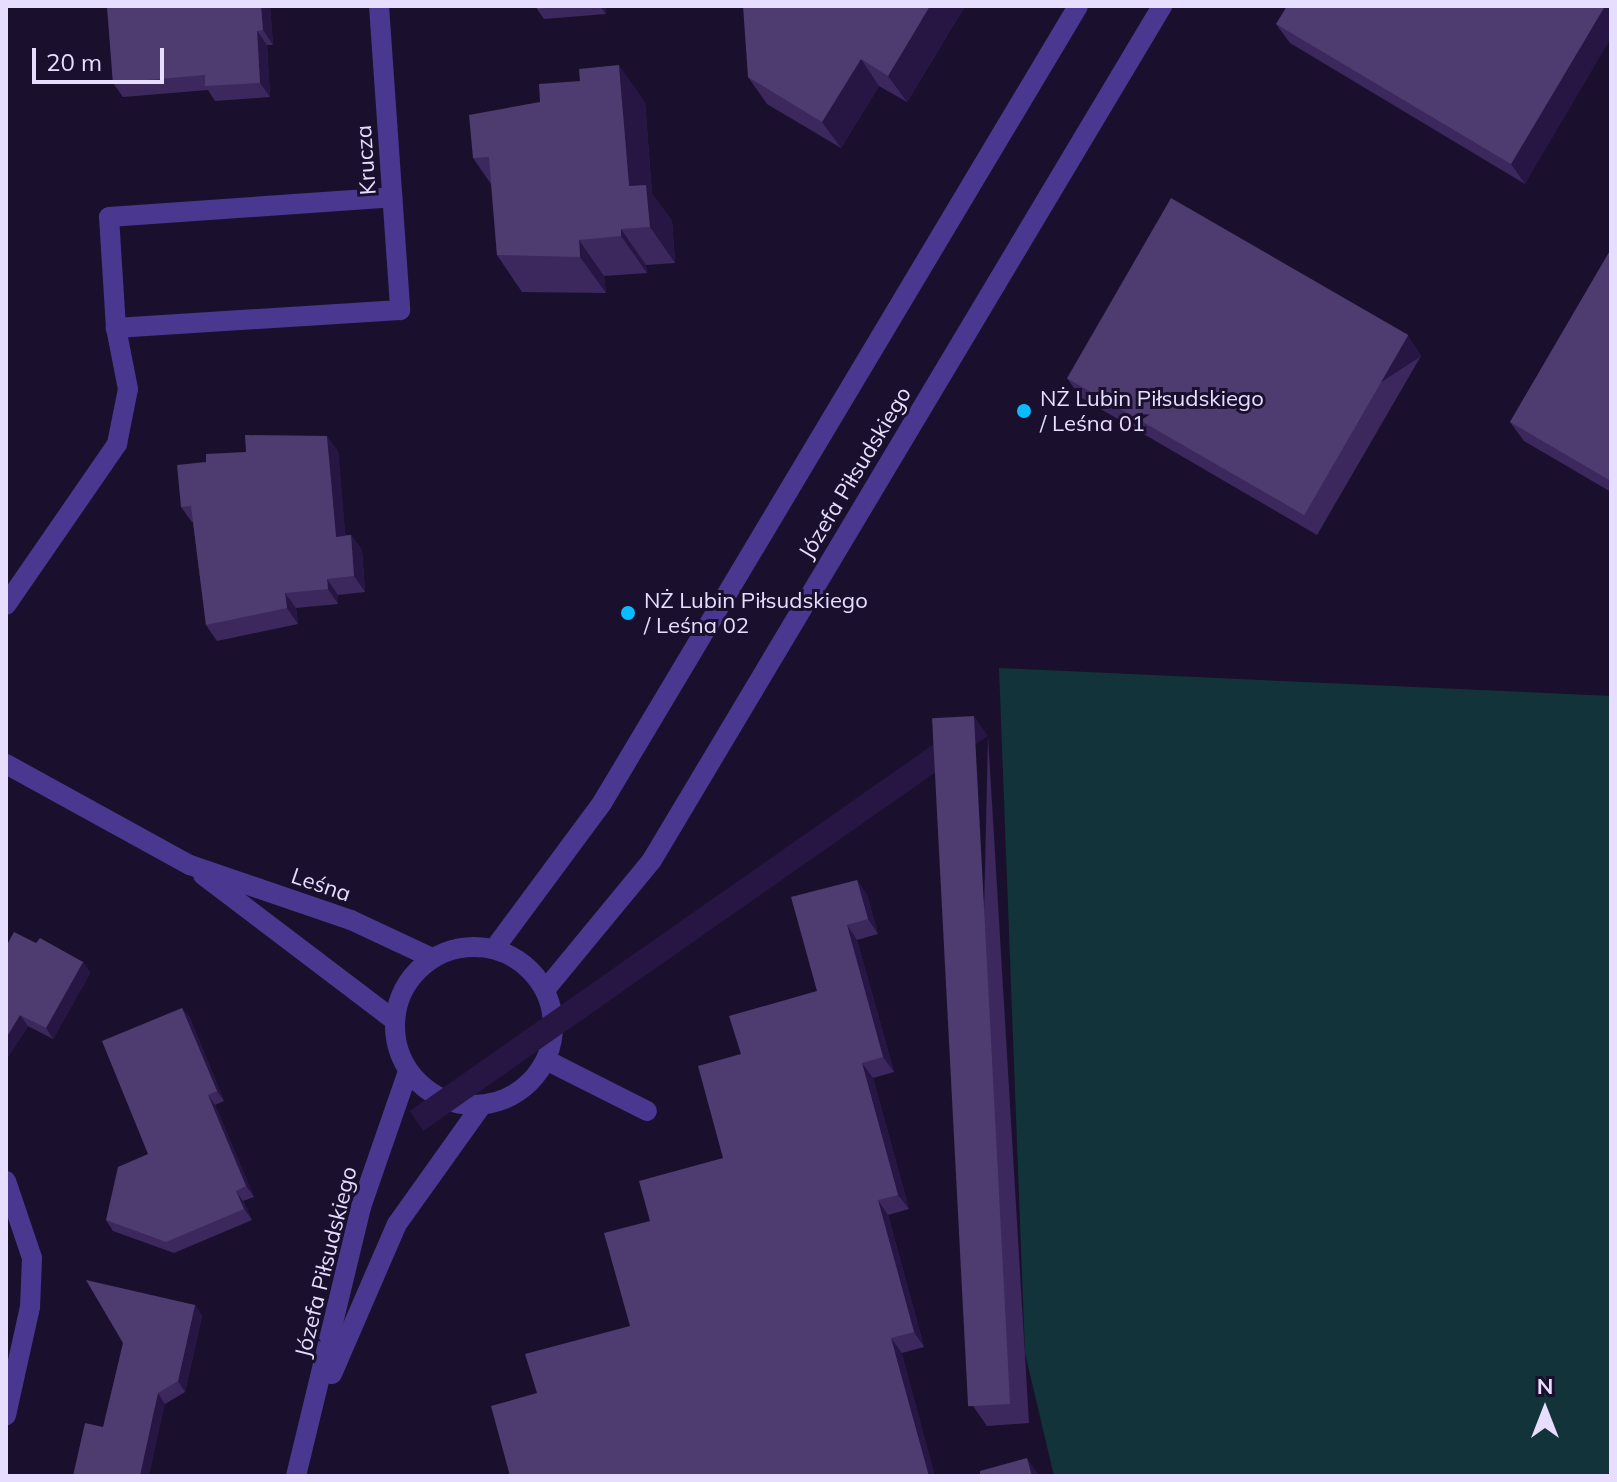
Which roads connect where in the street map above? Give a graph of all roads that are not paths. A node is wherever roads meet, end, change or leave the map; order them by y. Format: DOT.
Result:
graph roads {
  1 [pos="379,6"];
  2 [pos="1078,6"];
  3 [pos="1162,6"];
  4 [pos="392,197"];
  5 [pos="116,328"];
  6 [pos="6,605"];
  7 [pos="7,763"];
  8 [pos="190,865"];
  9 [pos="494,949"];
  10 [pos="432,958"];
  11 [pos="545,990"];
  12 [pos="395,1021"];
  13 [pos="546,1060"];
  14 [pos="408,1071"];
  15 [pos="482,1105"];
  16 [pos="647,1111"];
  17 [pos="6,1181"];
  18 [pos="6,1415"];
  19 [pos="312,1422"];
  20 [pos="296,1476"];
  1 -- 4 [label="street, Krucza"];
  2 -- 9 [label="street"];
  3 -- 11 [label="street, Józefa Piłsudskiego"];
  4 -- 5 [label="street"];
  4 -- 5 [label="street, Krucza"];
  5 -- 6 [label="street"];
  7 -- 8 [label="street, Leśna"];
  8 -- 10 [label="street, Leśna"];
  8 -- 12 [label="street, Leśna"];
  9 -- 10 [label="street"];
  9 -- 11 [label="street"];
  10 -- 12 [label="street"];
  11 -- 13 [label="street"];
  12 -- 14 [label="street"];
  13 -- 15 [label="street"];
  13 -- 16 [label="street"];
  14 -- 15 [label="street"];
  14 -- 19 [label="street, Józefa Piłsudskiego"];
  15 -- 19 [label="street, Józefa Piłsudskiego"];
  17 -- 18 [label="street"];
  19 -- 20 [label="street, Józefa Piłsudskiego"];
}
